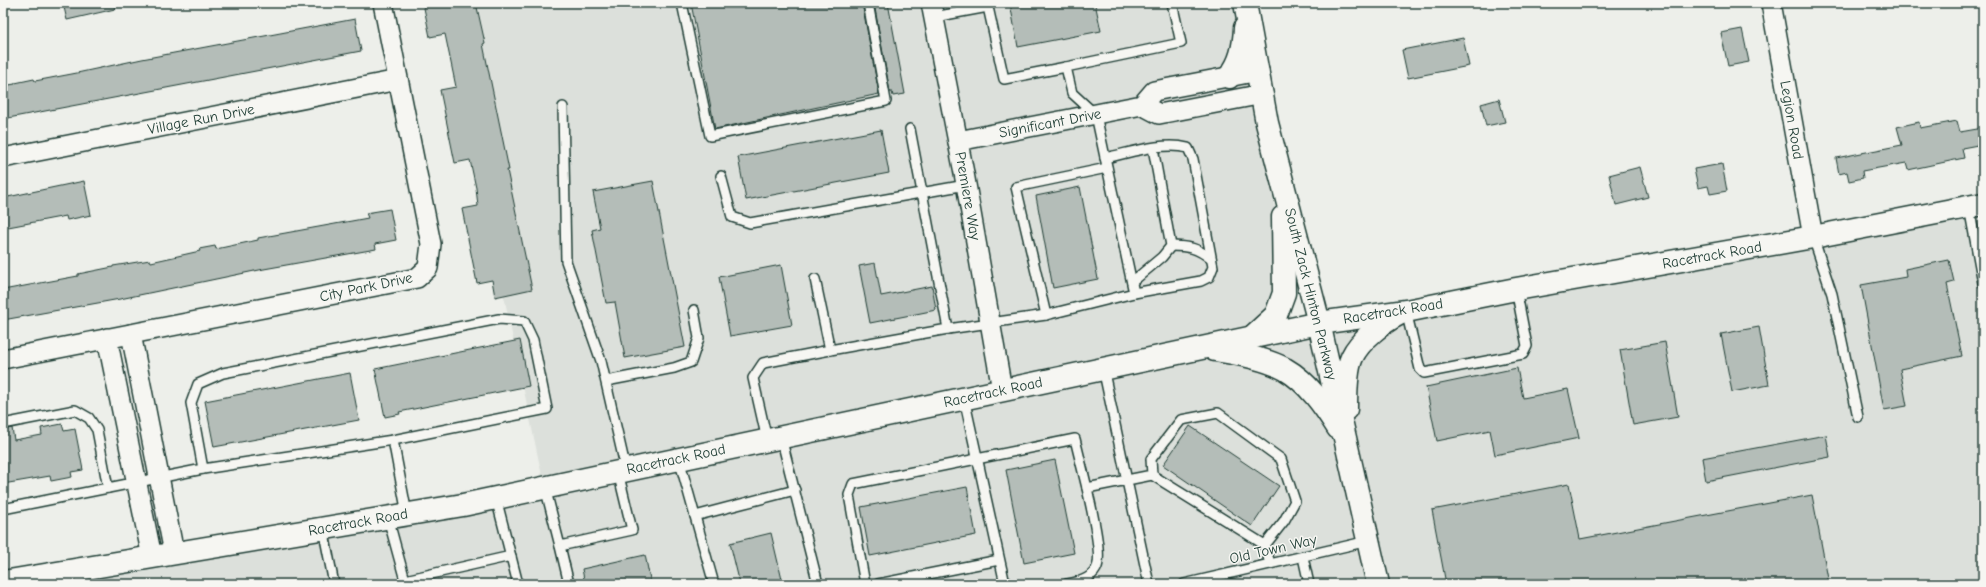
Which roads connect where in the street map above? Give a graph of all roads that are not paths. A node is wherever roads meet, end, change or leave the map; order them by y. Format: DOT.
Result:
graph roads {
  1 [pos="383,3"];
  2 [pos="682,3"];
  3 [pos="868,3"];
  4 [pos="1172,3"];
  5 [pos="1771,3"];
  6 [pos="988,5"];
  7 [pos="1246,8"];
  8 [pos="933,10"];
  9 [pos="1066,67"];
  10 [pos="1259,71"];
  11 [pos="1229,77"];
  12 [pos="398,80"];
  13 [pos="1263,94"];
  14 [pos="1142,105"];
  15 [pos="563,107"];
  16 [pos="1096,115"];
  17 [pos="910,129"];
  18 [pos="958,141"];
  19 [pos="1153,148"];
  20 [pos="3,158"];
  21 [pos="1105,158"];
  22 [pos="1107,168"];
  23 [pos="721,176"];
  24 [pos="1282,180"];
  25 [pos="966,185"];
  26 [pos="923,194"];
  27 [pos="1976,206"];
  28 [pos="1813,237"];
  29 [pos="1171,246"];
  30 [pos="1212,259"];
  31 [pos="815,279"];
  32 [pos="1132,282"];
  33 [pos="1983,282"];
  34 [pos="1516,289"];
  35 [pos="1134,293"];
  36 [pos="694,310"];
  37 [pos="1406,311"];
  38 [pos="1046,314"];
  39 [pos="991,323"];
  40 [pos="1319,323"];
  41 [pos="948,329"];
  42 [pos="131,334"];
  43 [pos="107,338"];
  44 [pos="1252,338"];
  45 [pos="1202,348"];
  46 [pos="830,350"];
  47 [pos="3,359"];
  48 [pos="1104,368"];
  49 [pos="606,381"];
  50 [pos="1002,390"];
  51 [pos="964,398"];
  52 [pos="1858,417"];
  53 [pos="3,424"];
  54 [pos="774,438"];
  55 [pos="393,440"];
  56 [pos="1346,440"];
  57 [pos="978,458"];
  58 [pos="679,459"];
  59 [pos="203,469"];
  60 [pos="622,471"];
  61 [pos="1152,475"];
  62 [pos="159,477"];
  63 [pos="1127,479"];
  64 [pos="136,482"];
  65 [pos="545,487"];
  66 [pos="108,488"];
  67 [pos="1086,488"];
  68 [pos="795,490"];
  69 [pos="496,498"];
  70 [pos="3,509"];
  71 [pos="398,516"];
  72 [pos="695,516"];
  73 [pos="323,528"];
  74 [pos="1368,541"];
  75 [pos="1265,545"];
  76 [pos="560,546"];
  77 [pos="174,553"];
  78 [pos="511,556"];
  79 [pos="152,557"];
  80 [pos="1303,557"];
  81 [pos="999,560"];
  82 [pos="1270,564"];
  83 [pos="79,577"];
  84 [pos="3,582"];
  85 [pos="405,582"];
  86 [pos="334,584"];
  87 [pos="518,584"];
  88 [pos="569,584"];
  89 [pos="714,584"];
  90 [pos="818,584"];
  91 [pos="865,584"];
  92 [pos="878,584"];
  93 [pos="1005,584"];
  94 [pos="1067,584"];
  95 [pos="1149,584"];
  96 [pos="1184,584"];
  97 [pos="1309,584"];
  98 [pos="1378,584"];
  1 -- 12 [label="street, City Park Drive"];
  2 -- 3 [label="lane"];
  4 -- 9 [label="lane"];
  5 -- 28 [label="street, Legion Road"];
  6 -- 8 [label="lane"];
  6 -- 9 [label="lane"];
  7 -- 10 [label="street, South Zack Hinton Parkway"];
  7 -- 11 [label="street"];
  8 -- 18 [label="street, Premiere Way"];
  9 -- 16 [label="lane"];
  10 -- 11 [label="street"];
  10 -- 13 [label="street, South Zack Hinton Parkway"];
  11 -- 14 [label="street"];
  12 -- 20 [label="street, Village Run Drive"];
  12 -- 42 [label="street, City Park Drive"];
  13 -- 14 [label="street"];
  13 -- 24 [label="street, South Zack Hinton Parkway"];
  14 -- 16 [label="street, Significant Drive"];
  15 -- 49 [label="lane"];
  16 -- 18 [label="street, Significant Drive"];
  16 -- 21 [label="lane"];
  17 -- 26 [label="lane"];
  18 -- 25 [label="street, Premiere Way"];
  19 -- 21 [label="lane"];
  19 -- 29 [label="lane"];
  19 -- 30 [label="lane"];
  21 -- 22 [label="lane"];
  22 -- 32 [label="lane"];
  22 -- 38 [label="lane"];
  23 -- 26 [label="lane"];
  24 -- 40 [label="street, South Zack Hinton Parkway"];
  24 -- 44 [label="street"];
  25 -- 26 [label="lane"];
  25 -- 39 [label="street, Premiere Way"];
  26 -- 41 [label="lane"];
  27 -- 28 [label="street, Racetrack Road"];
  27 -- 33 [label="lane"];
  28 -- 34 [label="street, Racetrack Road"];
  28 -- 52 [label="lane"];
  29 -- 30 [label="lane"];
  29 -- 32 [label="lane"];
  30 -- 35 [label="lane"];
  31 -- 46 [label="lane"];
  32 -- 35 [label="lane"];
  34 -- 37 [label="street, Racetrack Road"];
  34 -- 37 [label="lane"];
  35 -- 38 [label="lane"];
  36 -- 49 [label="lane"];
  37 -- 40 [label="street, Racetrack Road"];
  37 -- 56 [label="street"];
  38 -- 39 [label="lane"];
  39 -- 41 [label="lane"];
  39 -- 50 [label="street, Premiere Way"];
  40 -- 44 [label="street, Racetrack Road"];
  40 -- 56 [label="street, South Zack Hinton Parkway"];
  41 -- 46 [label="lane"];
  42 -- 43 [label="street, City Park Drive"];
  42 -- 62 [label="street"];
  43 -- 47 [label="street, City Park Drive"];
  43 -- 64 [label="street"];
  44 -- 45 [label="street, Racetrack Road"];
  45 -- 48 [label="street, Racetrack Road"];
  45 -- 56 [label="street"];
  46 -- 54 [label="lane"];
  48 -- 50 [label="street, Racetrack Road"];
  48 -- 63 [label="lane"];
  49 -- 60 [label="lane"];
  50 -- 51 [label="street, Racetrack Road"];
  51 -- 54 [label="street, Racetrack Road"];
  51 -- 57 [label="lane"];
  53 -- 66 [label="lane"];
  54 -- 58 [label="street, Racetrack Road"];
  54 -- 68 [label="lane"];
  55 -- 59 [label="lane"];
  55 -- 59 [label="lane"];
  55 -- 71 [label="lane"];
  56 -- 74 [label="street, South Zack Hinton Parkway"];
  57 -- 67 [label="lane"];
  57 -- 81 [label="lane"];
  57 -- 91 [label="lane"];
  58 -- 60 [label="street, Racetrack Road"];
  58 -- 72 [label="lane"];
  59 -- 62 [label="lane"];
  60 -- 65 [label="street, Racetrack Road"];
  60 -- 76 [label="lane"];
  61 -- 63 [label="lane"];
  61 -- 75 [label="lane"];
  61 -- 75 [label="lane"];
  62 -- 64 [label="lane"];
  62 -- 77 [label="street"];
  63 -- 67 [label="lane"];
  63 -- 95 [label="lane"];
  64 -- 66 [label="lane"];
  64 -- 79 [label="street"];
  65 -- 69 [label="street, Racetrack Road"];
  65 -- 76 [label="lane"];
  66 -- 70 [label="lane"];
  67 -- 94 [label="lane"];
  68 -- 72 [label="lane"];
  68 -- 90 [label="lane"];
  69 -- 71 [label="street, Racetrack Road"];
  69 -- 78 [label="lane"];
  71 -- 73 [label="street, Racetrack Road"];
  71 -- 85 [label="lane"];
  72 -- 89 [label="lane"];
  73 -- 77 [label="street, Racetrack Road"];
  73 -- 86 [label="lane"];
  74 -- 80 [label="lane, Old Town Way"];
  74 -- 98 [label="street, South Zack Hinton Parkway"];
  75 -- 82 [label="lane"];
  76 -- 88 [label="lane"];
  77 -- 79 [label="street, Racetrack Road"];
  78 -- 85 [label="lane"];
  78 -- 87 [label="lane"];
  79 -- 83 [label="street, Racetrack Road"];
  80 -- 82 [label="lane, Old Town Way"];
  80 -- 97 [label="lane"];
  81 -- 92 [label="lane"];
  81 -- 93 [label="lane"];
  82 -- 96 [label="lane, Old Town Way"];
  83 -- 84 [label="street, Racetrack Road"];
}
